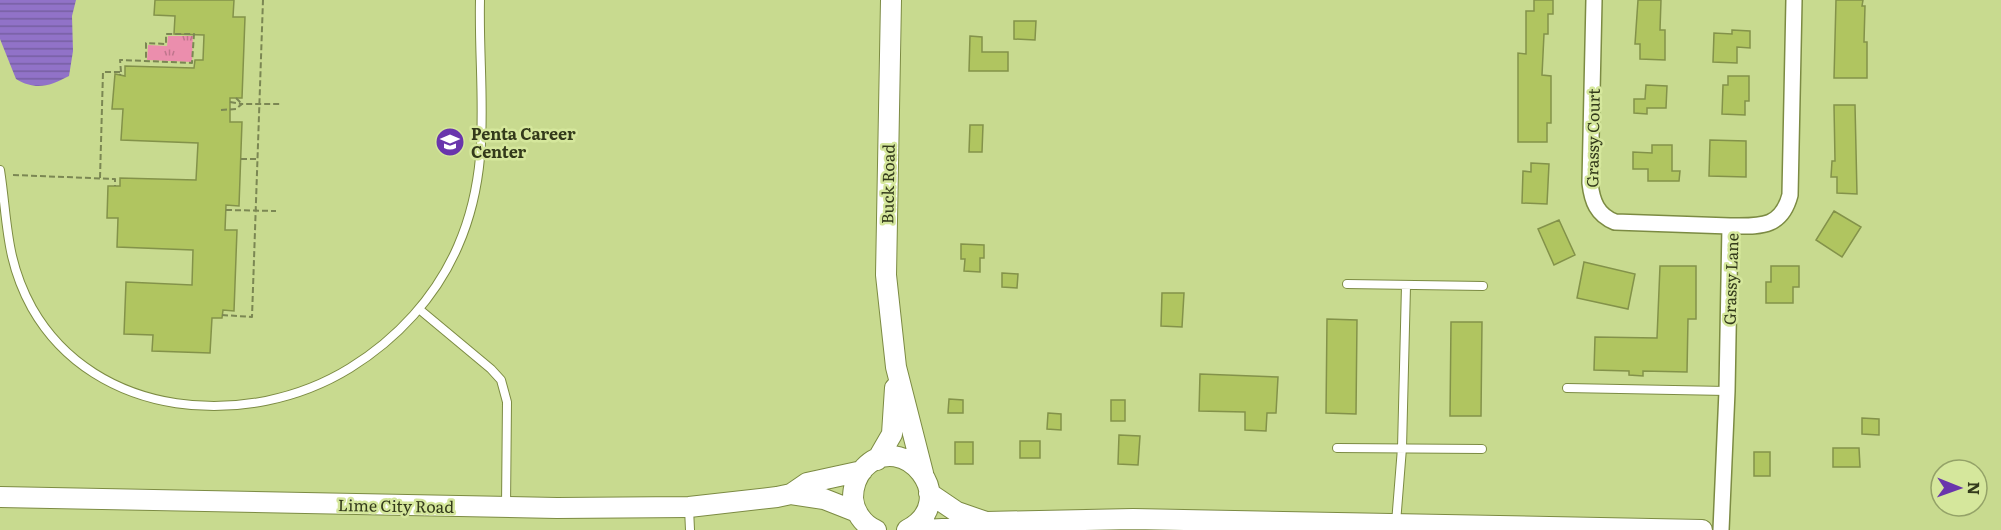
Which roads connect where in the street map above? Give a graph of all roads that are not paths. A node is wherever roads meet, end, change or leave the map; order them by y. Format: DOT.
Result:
graph roads {
  1 [pos="480,0"];
  2 [pos="891,0"];
  3 [pos="1594,0"];
  4 [pos="1794,0"];
  5 [pos="0,172"];
  6 [pos="1730,226"];
  7 [pos="1347,284"];
  8 [pos="1406,286"];
  9 [pos="1483,286"];
  10 [pos="419,309"];
  11 [pos="896,367"];
  12 [pos="1567,388"];
  13 [pos="1727,392"];
  14 [pos="1337,448"];
  15 [pos="1402,448"];
  16 [pos="1482,449"];
  17 [pos="870,465"];
  18 [pos="922,473"];
  19 [pos="929,493"];
  20 [pos="790,494"];
  21 [pos="0,497"];
  22 [pos="506,507"];
  23 [pos="689,507"];
  24 [pos="986,522"];
  25 [pos="865,523"];
  26 [pos="1133,524"];
  27 [pos="1396,525"];
  28 [pos="1298,526"];
  29 [pos="1368,527"];
  30 [pos="1499,528"];
  31 [pos="1554,529"];
  32 [pos="690,530"];
  33 [pos="907,530"];
  34 [pos="923,530"];
  35 [pos="1702,530"];
  36 [pos="1721,530"];
  1 -- 10 [label="lane"];
  2 -- 11 [label="street, Buck Road"];
  3 -- 6 [label="street, Grassy Court"];
  4 -- 6 [label="street, Grassy Lane"];
  5 -- 10 [label="lane"];
  6 -- 13 [label="street, Grassy Lane"];
  7 -- 8 [label="lane"];
  8 -- 9 [label="lane"];
  8 -- 15 [label="lane"];
  10 -- 22 [label="lane"];
  11 -- 17 [label="street, Buck Road"];
  11 -- 18 [label="street, Buck Road"];
  12 -- 13 [label="lane"];
  13 -- 36 [label="street, Grassy Lane"];
  14 -- 15 [label="lane"];
  15 -- 16 [label="lane"];
  15 -- 27 [label="lane"];
  17 -- 18 [label="street, Lime City Road"];
  17 -- 20 [label="street, Lime City Road"];
  17 -- 25 [label="street, Buck Road"];
  18 -- 19 [label="street, Buck Road"];
  19 -- 24 [label="street"];
  19 -- 33 [label="street"];
  20 -- 23 [label="street, Lime City Road"];
  20 -- 25 [label="street, Lime City Road"];
  21 -- 22 [label="street, Lime City Road"];
  22 -- 23 [label="street, Lime City Road"];
  23 -- 32 [label="lane"];
  24 -- 26 [label="street"];
  24 -- 34 [label="street"];
  26 -- 28 [label="street"];
  27 -- 29 [label="street"];
  27 -- 30 [label="street"];
  28 -- 29 [label="street"];
  30 -- 31 [label="street"];
  31 -- 35 [label="street"];
}
